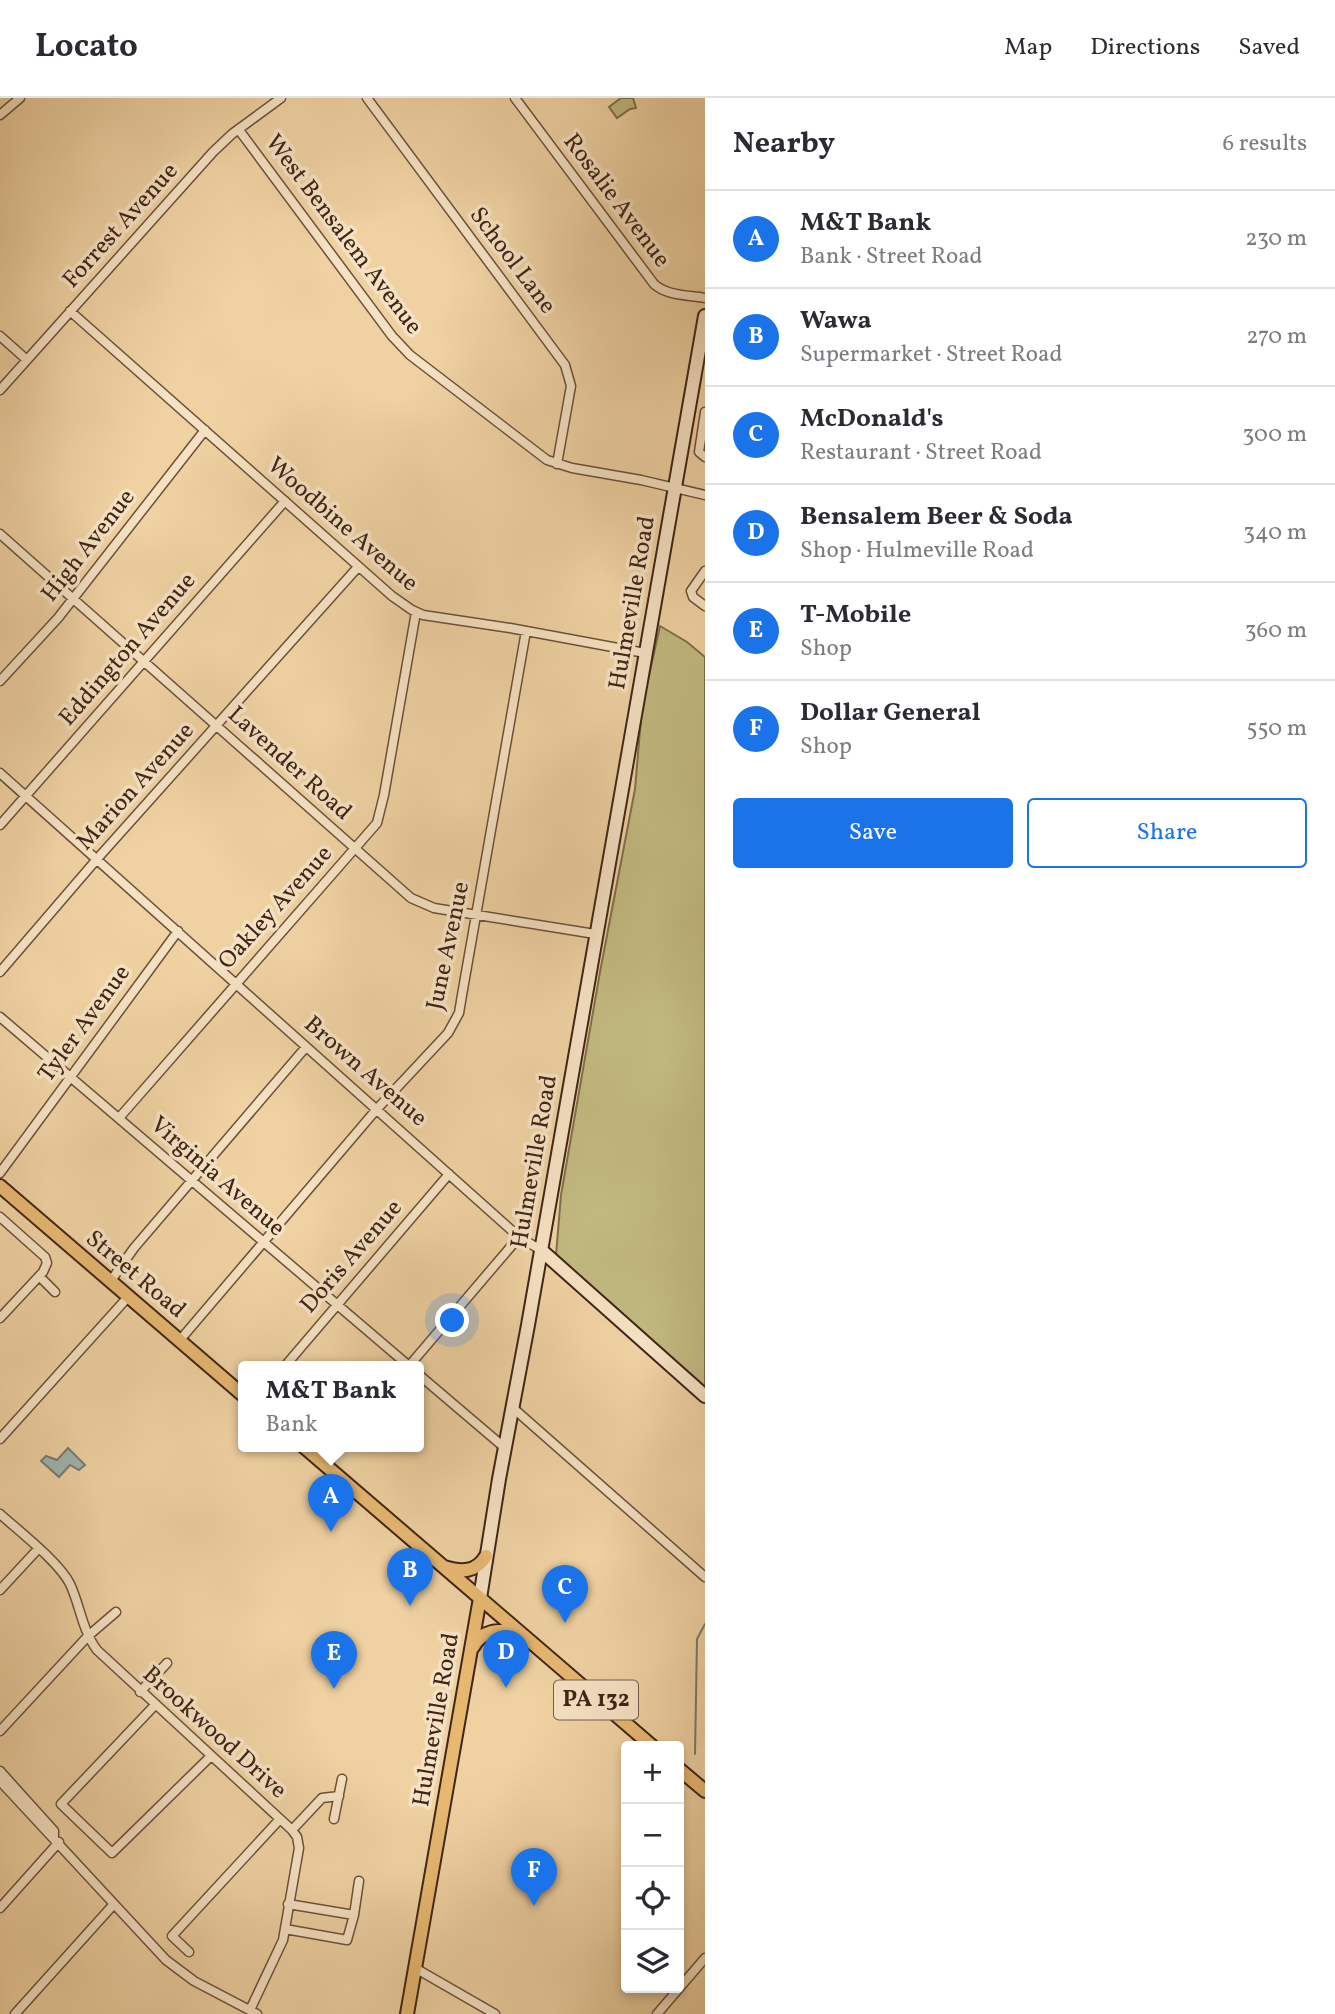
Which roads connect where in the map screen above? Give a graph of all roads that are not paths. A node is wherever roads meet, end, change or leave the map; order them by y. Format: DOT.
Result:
graph roads {
  1 [pos="20,98"];
  2 [pos="281,98"];
  3 [pos="367,98"];
  4 [pos="515,98"];
  5 [pos="0,115"];
  6 [pos="239,130"];
  7 [pos="705,298"];
  8 [pos="70,311"];
  9 [pos="705,317"];
  10 [pos="0,336"];
  11 [pos="27,360"];
  12 [pos="0,390"];
  13 [pos="705,412"];
  14 [pos="205,430"];
  15 [pos="705,457"];
  16 [pos="557,464"];
  17 [pos="676,487"];
  18 [pos="705,495"];
  19 [pos="285,502"];
  20 [pos="0,535"];
  21 [pos="358,566"];
  22 [pos="705,571"];
  23 [pos="73,598"];
  24 [pos="705,606"];
  25 [pos="416,612"];
  26 [pos="526,631"];
  27 [pos="645,653"];
  28 [pos="144,662"];
  29 [pos="0,681"];
  30 [pos="216,725"];
  31 [pos="0,774"];
  32 [pos="25,795"];
  33 [pos="0,825"];
  34 [pos="355,849"];
  35 [pos="97,859"];
  36 [pos="477,915"];
  37 [pos="178,931"];
  38 [pos="595,934"];
  39 [pos="0,972"];
  40 [pos="235,983"];
  41 [pos="0,1017"];
  42 [pos="306,1047"];
  43 [pos="71,1077"];
  44 [pos="376,1110"];
  45 [pos="119,1118"];
  46 [pos="0,1173"];
  47 [pos="449,1174"];
  48 [pos="191,1181"];
  49 [pos="0,1186"];
  50 [pos="0,1217"];
  51 [pos="519,1237"];
  52 [pos="264,1243"];
  53 [pos="541,1250"];
  54 [pos="38,1276"];
  55 [pos="110,1282"];
  56 [pos="55,1292"];
  57 [pos="128,1297"];
  58 [pos="336,1305"];
  59 [pos="0,1318"];
  60 [pos="180,1340"];
  61 [pos="289,1361"];
  62 [pos="403,1361"];
  63 [pos="413,1361"];
  64 [pos="424,1379"];
  65 [pos="238,1391"];
  66 [pos="705,1396"];
  67 [pos="513,1408"];
  68 [pos="0,1439"];
  69 [pos="505,1448"];
  70 [pos="310,1452"];
  71 [pos="337,1452"];
  72 [pos="325,1466"];
  73 [pos="0,1514"];
  74 [pos="38,1549"];
  75 [pos="486,1556"];
  76 [pos="443,1566"];
  77 [pos="705,1577"];
  78 [pos="0,1590"];
  79 [pos="480,1598"];
  80 [pos="116,1612"];
  81 [pos="518,1631"];
  82 [pos="88,1636"];
  83 [pos="471,1650"];
  84 [pos="167,1663"];
  85 [pos="140,1692"];
  86 [pos="155,1705"];
  87 [pos="0,1731"];
  88 [pos="646,1741"];
  89 [pos="211,1756"];
  90 [pos="0,1771"];
  91 [pos="684,1773"];
  92 [pos="342,1779"];
  93 [pos="0,1781"];
  94 [pos="705,1791"];
  95 [pos="338,1796"];
  96 [pos="280,1819"];
  97 [pos="334,1819"];
  98 [pos="292,1830"];
  99 [pos="57,1840"];
  100 [pos="359,1881"];
  101 [pos="114,1904"];
  102 [pos="288,1904"];
  103 [pos="1,1906"];
  104 [pos="354,1915"];
  105 [pos="285,1929"];
  106 [pos="189,1952"];
  107 [pos="705,1958"];
  108 [pos="415,1968"];
  109 [pos="253,2012"];
  110 [pos="15,2014"];
  111 [pos="407,2014"];
  112 [pos="495,2014"];
  113 [pos="657,2014"];
  1 -- 5 [label="street"];
  2 -- 6 [label="street, Forrest Avenue"];
  3 -- 16 [label="street, School Lane"];
  4 -- 7 [label="street, Rosalie Avenue"];
  6 -- 8 [label="street, Forrest Avenue"];
  6 -- 16 [label="street, West Bensalem Avenue"];
  8 -- 11 [label="street, Forrest Avenue"];
  8 -- 14 [label="street, Woodbine Avenue"];
  9 -- 17 [label="main road, Hulmeville Road"];
  10 -- 11 [label="street"];
  11 -- 12 [label="street, Forrest Avenue"];
  13 -- 15 [label="street"];
  14 -- 19 [label="street, Woodbine Avenue"];
  14 -- 23 [label="street, High Avenue"];
  16 -- 17 [label="street, West Bensalem Avenue"];
  17 -- 18 [label="street, West Bensalem Avenue"];
  17 -- 27 [label="main road, Hulmeville Road"];
  19 -- 21 [label="street, Woodbine Avenue"];
  19 -- 28 [label="street, Eddington Avenue"];
  20 -- 23 [label="street, Lavender Road"];
  21 -- 25 [label="street, Woodbine Avenue"];
  21 -- 30 [label="street, Marion Avenue"];
  22 -- 24 [label="street"];
  23 -- 28 [label="street, Lavender Road"];
  23 -- 29 [label="street, High Avenue"];
  25 -- 26 [label="street, Woodbine Avenue"];
  25 -- 34 [label="street, Oakley Avenue"];
  26 -- 27 [label="street, Woodbine Avenue"];
  26 -- 36 [label="street, June Avenue"];
  27 -- 38 [label="main road, Hulmeville Road"];
  28 -- 30 [label="street, Lavender Road"];
  28 -- 32 [label="street, Eddington Avenue"];
  30 -- 34 [label="street, Lavender Road"];
  30 -- 35 [label="street, Marion Avenue"];
  31 -- 32 [label="street, Brown Avenue"];
  32 -- 33 [label="street, Eddington Avenue"];
  32 -- 35 [label="street, Brown Avenue"];
  34 -- 36 [label="street, Lavender Road"];
  34 -- 40 [label="street, Oakley Avenue"];
  35 -- 37 [label="street, Brown Avenue"];
  35 -- 39 [label="street, Marion Avenue"];
  36 -- 38 [label="street, Lavender Road"];
  36 -- 44 [label="street, June Avenue"];
  37 -- 40 [label="street, Brown Avenue"];
  37 -- 43 [label="street, Tyler Avenue"];
  38 -- 53 [label="main road, Hulmeville Road"];
  40 -- 42 [label="street, Brown Avenue"];
  40 -- 45 [label="street, Oakley Avenue"];
  41 -- 43 [label="street, Virginia Avenue"];
  42 -- 44 [label="street, Brown Avenue"];
  42 -- 48 [label="street"];
  43 -- 45 [label="street, Virginia Avenue"];
  43 -- 46 [label="street, Tyler Avenue"];
  44 -- 47 [label="street, Brown Avenue"];
  44 -- 52 [label="street, June Avenue"];
  45 -- 48 [label="street, Virginia Avenue"];
  47 -- 51 [label="street, Brown Avenue"];
  47 -- 58 [label="street, Doris Avenue"];
  48 -- 52 [label="street, Virginia Avenue"];
  48 -- 55 [label="street"];
  49 -- 55 [label="main road, Street Road"];
  50 -- 54 [label="street"];
  51 -- 53 [label="street, Brown Avenue"];
  51 -- 63 [label="street"];
  52 -- 58 [label="street, Virginia Avenue"];
  52 -- 60 [label="street, June Avenue"];
  53 -- 66 [label="main road, Brown Avenue"];
  53 -- 67 [label="main road, Hulmeville Road"];
  54 -- 56 [label="street"];
  54 -- 59 [label="street"];
  55 -- 57 [label="main road, Street Road"];
  57 -- 60 [label="main road, Street Road"];
  57 -- 68 [label="street"];
  58 -- 61 [label="street, Doris Avenue"];
  58 -- 62 [label="street, Virginia Avenue"];
  60 -- 65 [label="main road, Street Road"];
  64 -- 69 [label="street"];
  67 -- 69 [label="main road, Hulmeville Road"];
  67 -- 77 [label="street"];
  69 -- 75 [label="main road, Hulmeville Road"];
  70 -- 72 [label="main road, PA 132"];
  71 -- 72 [label="street"];
  72 -- 76 [label="main road, PA 132"];
  73 -- 74 [label="street, Brookwood Drive"];
  74 -- 78 [label="street"];
  74 -- 82 [label="street, Brookwood Drive"];
  75 -- 76 [label="main road"];
  75 -- 79 [label="main road, Hulmeville Road"];
  76 -- 79 [label="main road, PA 132"];
  79 -- 81 [label="main road, PA 132"];
  79 -- 83 [label="main road, Hulmeville Road"];
  80 -- 82 [label="street"];
  81 -- 83 [label="main road"];
  81 -- 88 [label="main road, PA 132"];
  82 -- 85 [label="street, Brookwood Drive"];
  82 -- 87 [label="street"];
  83 -- 108 [label="main road, Hulmeville Road"];
  84 -- 85 [label="street"];
  85 -- 86 [label="street, Brookwood Drive"];
  86 -- 89 [label="street, Brookwood Drive"];
  86 -- 89 [label="street"];
  89 -- 96 [label="street, Brookwood Drive"];
  90 -- 99 [label="street, Brookwood Drive"];
  91 -- 94 [label="main road"];
  92 -- 95 [label="street"];
  93 -- 99 [label="street, Brookwood Drive"];
  95 -- 97 [label="street"];
  95 -- 98 [label="street"];
  96 -- 98 [label="street, Brookwood Drive"];
  96 -- 106 [label="street"];
  98 -- 102 [label="street, Brookwood Drive"];
  99 -- 101 [label="street, Brookwood Drive"];
  99 -- 103 [label="street"];
  100 -- 104 [label="street"];
  101 -- 109 [label="street, Brookwood Drive"];
  101 -- 110 [label="street"];
  102 -- 104 [label="street"];
  102 -- 105 [label="street, Brookwood Drive"];
  104 -- 105 [label="street"];
  105 -- 109 [label="street, Brookwood Drive"];
  107 -- 113 [label="street"];
  108 -- 111 [label="main road, Hulmeville Road"];
  108 -- 112 [label="street"];
}
